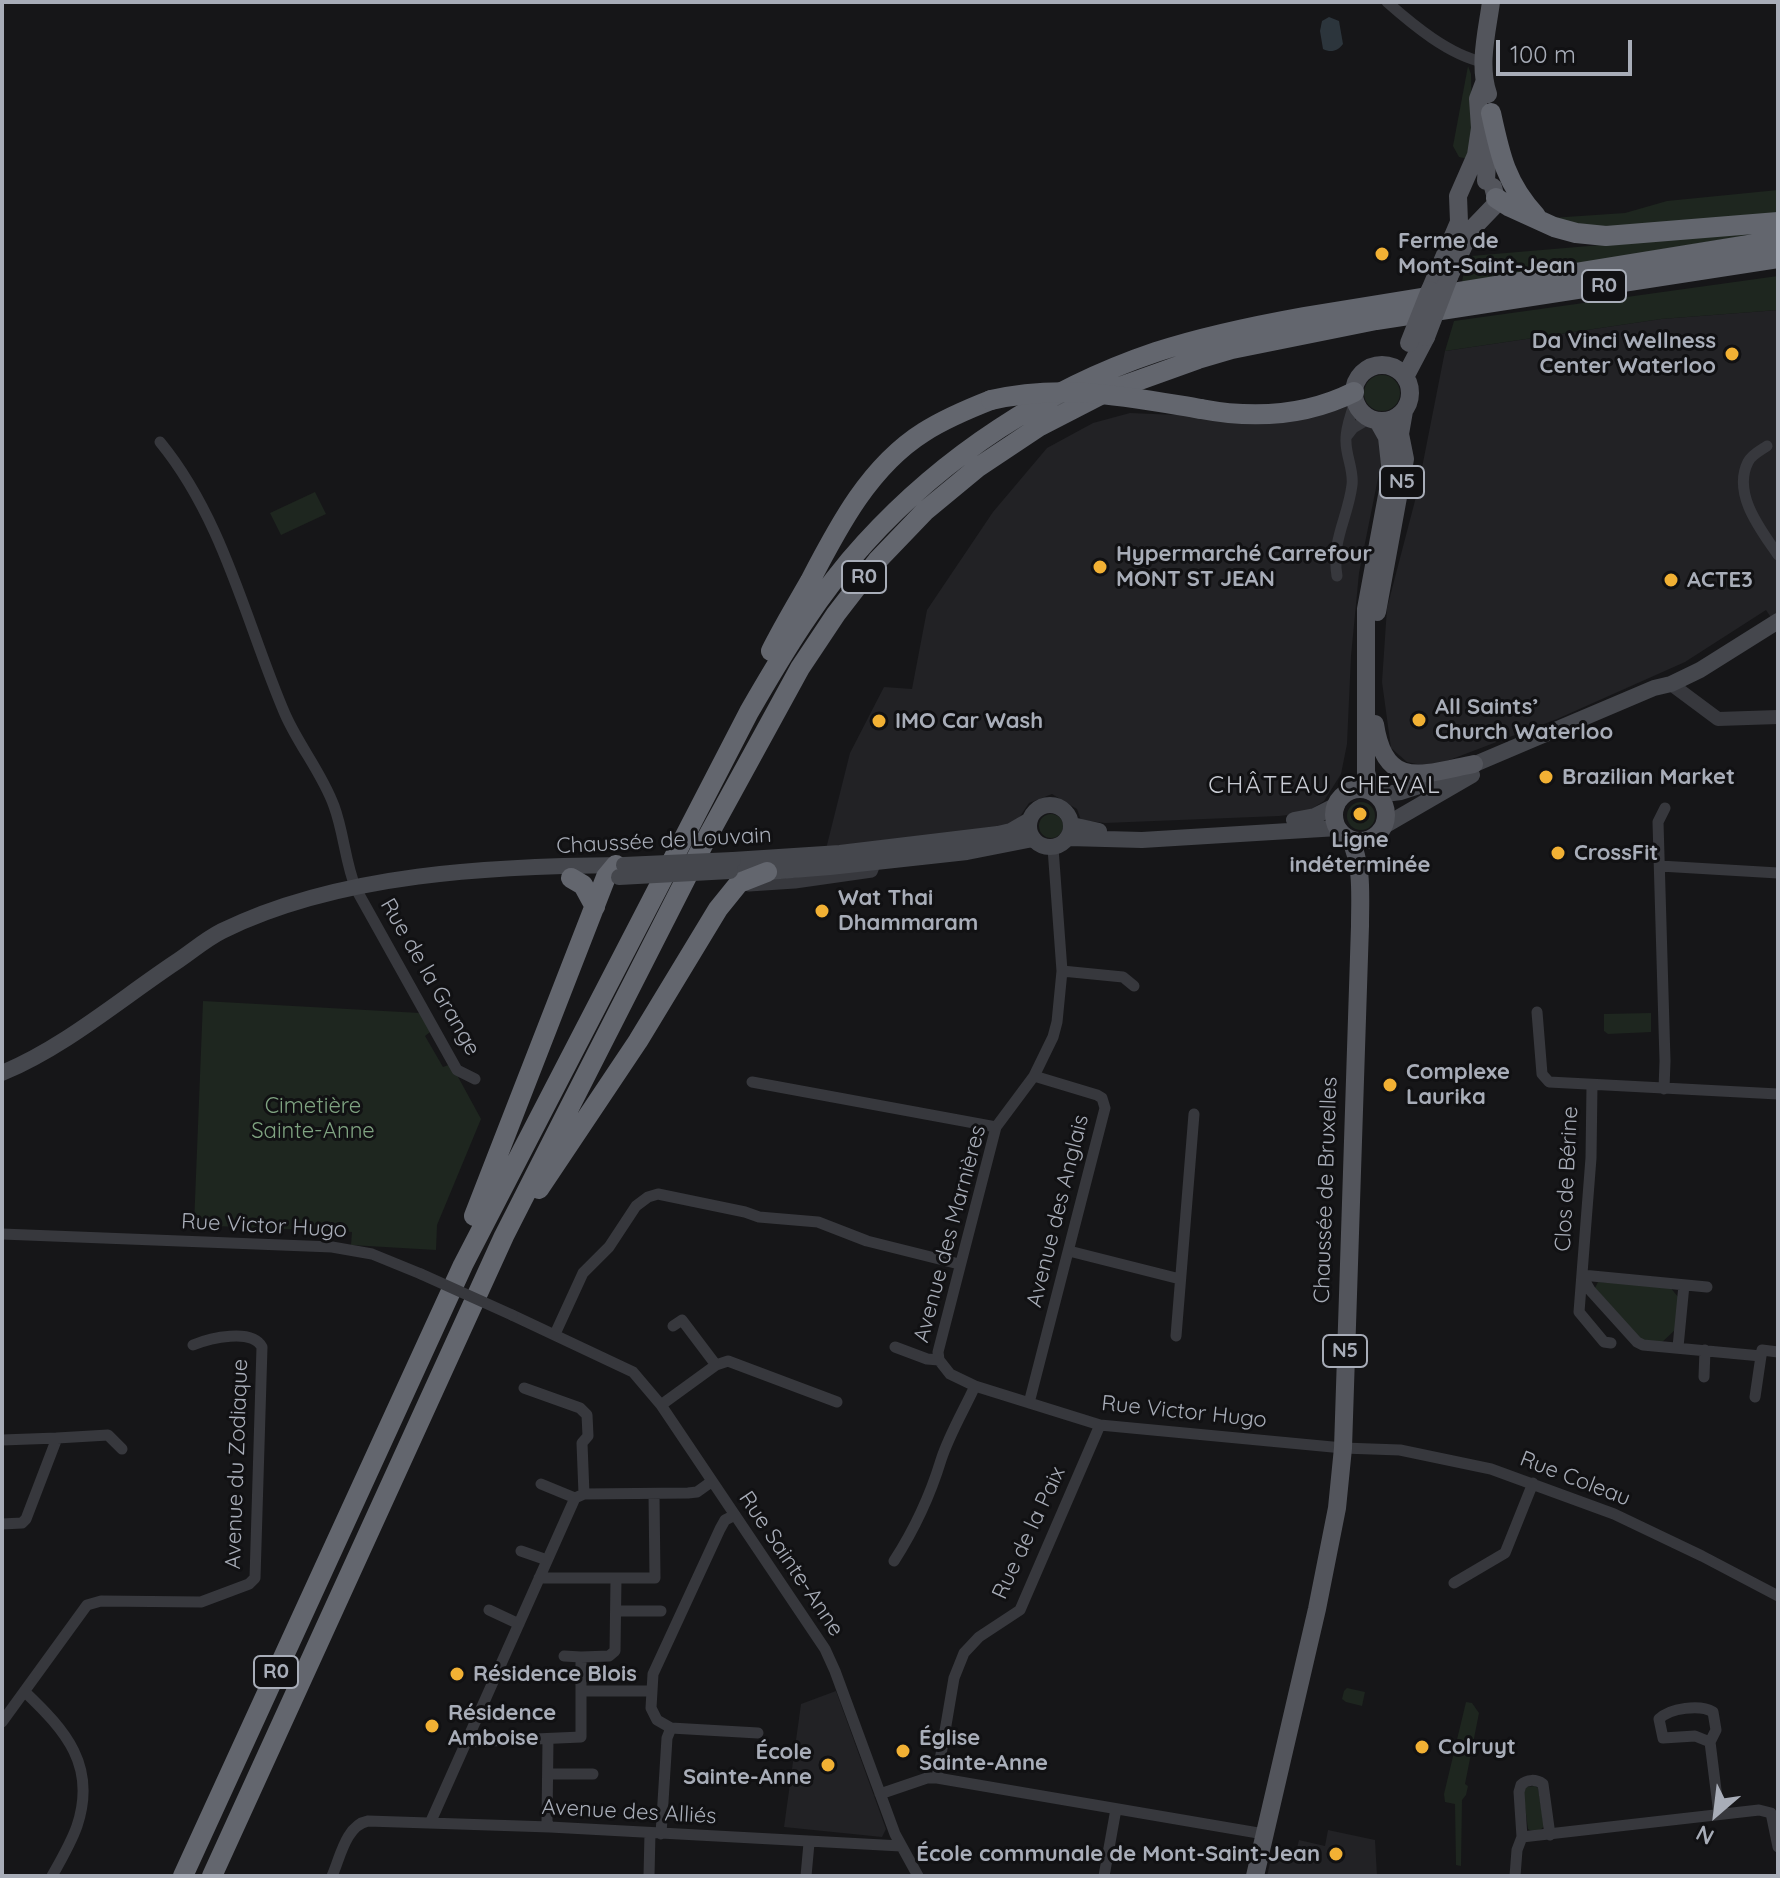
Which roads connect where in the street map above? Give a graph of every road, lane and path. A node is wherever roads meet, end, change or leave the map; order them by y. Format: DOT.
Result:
graph roads {
  1 [pos="1387,2"];
  2 [pos="1491,2"];
  3 [pos="1483,62"];
  4 [pos="1484,83"];
  5 [pos="1491,113"];
  6 [pos="1462,186"];
  7 [pos="1491,190"];
  8 [pos="1460,207"];
  9 [pos="1485,216"];
  10 [pos="1542,222"];
  11 [pos="1778,222"];
  12 [pos="1778,240"];
  13 [pos="1778,258"];
  14 [pos="1736,265"];
  15 [pos="1778,267"];
  16 [pos="1442,278"];
  17 [pos="1398,372"];
  18 [pos="1354,396"];
  19 [pos="1404,411"];
  20 [pos="1374,420"];
  21 [pos="1345,437"];
  22 [pos="160,442"];
  23 [pos="1767,446"];
  24 [pos="1778,555"];
  25 [pos="1337,576"];
  26 [pos="1778,621"];
  27 [pos="1367,665"];
  28 [pos="1671,684"];
  29 [pos="749,712"];
  30 [pos="1778,717"];
  31 [pos="1365,718"];
  32 [pos="1474,764"];
  33 [pos="1374,794"];
  34 [pos="1342,798"];
  35 [pos="1665,808"];
  36 [pos="1030,820"];
  37 [pos="1070,831"];
  38 [pos="1379,832"];
  39 [pos="1344,834"];
  40 [pos="959,839"];
  41 [pos="1033,839"];
  42 [pos="1053,848"];
  43 [pos="912,858"];
  44 [pos="732,866"];
  45 [pos="832,866"];
  46 [pos="1660,866"];
  47 [pos="616,871"];
  48 [pos="767,872"];
  49 [pos="1778,873"];
  50 [pos="571,878"];
  51 [pos="1360,880"];
  52 [pos="749,886"];
  53 [pos="365,887"];
  54 [pos="595,907"];
  55 [pos="1062,971"];
  56 [pos="1134,986"];
  57 [pos="1537,1012"];
  58 [pos="2,1073"];
  59 [pos="1034,1076"];
  60 [pos="475,1079"];
  61 [pos="752,1082"];
  62 [pos="1592,1085"];
  63 [pos="1664,1089"];
  64 [pos="1778,1094"];
  65 [pos="1194,1114"];
  66 [pos="996,1127"];
  67 [pos="2,1234"];
  68 [pos="504,1236"];
  69 [pos="1069,1251"];
  70 [pos="959,1264"];
  71 [pos="463,1265"];
  72 [pos="1582,1275"];
  73 [pos="1180,1279"];
  74 [pos="1684,1285"];
  75 [pos="1707,1287"];
  76 [pos="673,1326"];
  77 [pos="555,1334"];
  78 [pos="1176,1336"];
  79 [pos="1611,1343"];
  80 [pos="193,1345"];
  81 [pos="895,1347"];
  82 [pos="1678,1347"];
  83 [pos="1705,1350"];
  84 [pos="1778,1352"];
  85 [pos="1761,1356"];
  86 [pos="939,1360"];
  87 [pos="716,1365"];
  88 [pos="1704,1377"];
  89 [pos="975,1386"];
  90 [pos="524,1388"];
  91 [pos="1755,1397"];
  92 [pos="837,1402"];
  93 [pos="1029,1403"];
  94 [pos="661,1405"];
  95 [pos="1100,1425"];
  96 [pos="57,1438"];
  97 [pos="2,1440"];
  98 [pos="1343,1448"];
  99 [pos="122,1449"];
  100 [pos="711,1482"];
  101 [pos="1533,1483"];
  102 [pos="541,1484"];
  103 [pos="654,1494"];
  104 [pos="579,1496"];
  105 [pos="735,1515"];
  106 [pos="2,1524"];
  107 [pos="521,1551"];
  108 [pos="547,1560"];
  109 [pos="894,1561"];
  110 [pos="539,1578"];
  111 [pos="616,1579"];
  112 [pos="1454,1583"];
  113 [pos="1778,1596"];
  114 [pos="489,1610"];
  115 [pos="616,1611"];
  116 [pos="661,1611"];
  117 [pos="519,1624"];
  118 [pos="564,1656"];
  119 [pos="581,1657"];
  120 [pos="581,1691"];
  121 [pos="651,1691"];
  122 [pos="25,1692"];
  123 [pos="2,1722"];
  124 [pos="671,1728"];
  125 [pos="758,1733"];
  126 [pos="548,1739"];
  127 [pos="467,1742"];
  128 [pos="1710,1742"];
  129 [pos="548,1774"];
  130 [pos="593,1774"];
  131 [pos="937,1778"];
  132 [pos="880,1794"];
  133 [pos="1116,1809"];
  134 [pos="1719,1814"];
  135 [pos="431,1821"];
  136 [pos="550,1827"];
  137 [pos="656,1834"];
  138 [pos="1264,1834"];
  139 [pos="1550,1835"];
  140 [pos="1522,1837"];
  141 [pos="809,1843"];
  142 [pos="901,1846"];
  143 [pos="1778,1847"];
  144 [pos="52,1876"];
  145 [pos="183,1876"];
  146 [pos="212,1876"];
  147 [pos="332,1876"];
  148 [pos="649,1876"];
  149 [pos="806,1876"];
  150 [pos="918,1876"];
  151 [pos="1104,1876"];
  152 [pos="1255,1876"];
  153 [pos="1515,1876"];
  1 -- 3 [label="street"];
  2 -- 3 [label="main road"];
  3 -- 4 [label="main road"];
  4 -- 5 [label="main road"];
  4 -- 6 [label="main road"];
  5 -- 7 [label="main road"];
  5 -- 10 [label="highway"];
  6 -- 7 [label="main road"];
  6 -- 8 [label="main road"];
  7 -- 9 [label="main road"];
  7 -- 10 [label="highway"];
  8 -- 9 [label="main road"];
  8 -- 16 [label="main road"];
  9 -- 16 [label="main road"];
  10 -- 11 [label="highway"];
  12 -- 29 [label="highway, R0"];
  13 -- 14 [label="highway, R0"];
  14 -- 15 [label="highway"];
  14 -- 68 [label="highway, R0"];
  16 -- 17 [label="main road, bridge"];
  17 -- 18 [label="main road"];
  17 -- 19 [label="main road, N5"];
  18 -- 20 [label="main road, N5"];
  18 -- 21 [label="street"];
  18 -- 29 [label="highway, bridge"];
  19 -- 20 [label="main road"];
  19 -- 27 [label="main road, N5"];
  20 -- 21 [label="street"];
  20 -- 27 [label="main road, N5"];
  21 -- 25 [label="street"];
  22 -- 53 [label="street, Rue de la Grange"];
  23 -- 24 [label="street"];
  26 -- 28 [label="main road"];
  27 -- 31 [label="main road, N5"];
  27 -- 32 [label="main road"];
  28 -- 30 [label="street"];
  28 -- 32 [label="main road"];
  28 -- 38 [label="main road"];
  29 -- 71 [label="highway, R0"];
  31 -- 33 [label="main road, N5"];
  31 -- 34 [label="main road, N5"];
  32 -- 33 [label="main road"];
  33 -- 34 [label="main road"];
  33 -- 38 [label="main road, N5"];
  34 -- 37 [label="main road"];
  34 -- 39 [label="main road, N5"];
  35 -- 46 [label="street"];
  36 -- 37 [label="main road"];
  36 -- 40 [label="main road, Chaussée de Louvain"];
  36 -- 41 [label="main road"];
  37 -- 39 [label="main road"];
  37 -- 42 [label="main road"];
  38 -- 39 [label="main road"];
  38 -- 51 [label="main road, N5"];
  39 -- 51 [label="main road, N5"];
  40 -- 43 [label="main road, Chaussée de Louvain"];
  40 -- 45 [label="main road, Chaussée de Louvain"];
  41 -- 42 [label="main road"];
  41 -- 43 [label="main road, Chaussée de Louvain"];
  42 -- 55 [label="street, Avenue des Marnières"];
  43 -- 45 [label="main road, Chaussée de Louvain"];
  44 -- 45 [label="main road, Chaussée de Louvain"];
  44 -- 47 [label="main road, Chaussée de Louvain, bridge"];
  44 -- 48 [label="main road, Chaussée de Louvain"];
  45 -- 48 [label="main road, Chaussée de Louvain"];
  45 -- 52 [label="street"];
  46 -- 49 [label="street"];
  46 -- 63 [label="street"];
  47 -- 50 [label="main road, Chaussée de Louvain"];
  47 -- 53 [label="main road, Chaussée de Louvain"];
  47 -- 54 [label="highway"];
  48 -- 68 [label="highway"];
  50 -- 53 [label="main road, Chaussée de Louvain"];
  50 -- 54 [label="highway"];
  51 -- 98 [label="main road, Chaussée de Bruxelles / N5"];
  53 -- 58 [label="main road, Chaussée de Louvain"];
  53 -- 60 [label="street, Rue de la Grange"];
  54 -- 71 [label="highway"];
  55 -- 56 [label="street"];
  55 -- 59 [label="street, Avenue des Marnières"];
  57 -- 62 [label="street"];
  59 -- 66 [label="street, Avenue des Marnières"];
  59 -- 69 [label="street, Avenue des Anglais"];
  61 -- 66 [label="street"];
  62 -- 63 [label="street"];
  62 -- 72 [label="street, Clos de Bérine"];
  63 -- 64 [label="street"];
  65 -- 73 [label="street"];
  66 -- 70 [label="street, Avenue des Marnières"];
  67 -- 77 [label="street, Rue Victor Hugo, bridge"];
  68 -- 146 [label="highway, R0"];
  69 -- 73 [label="street"];
  69 -- 93 [label="street, Avenue des Anglais"];
  70 -- 77 [label="street"];
  70 -- 86 [label="street, Avenue des Marnières"];
  71 -- 145 [label="highway, R0"];
  72 -- 74 [label="street, Clos de Bérine"];
  72 -- 79 [label="street, Clos de Bérine"];
  72 -- 82 [label="street, Clos de Bérine"];
  73 -- 78 [label="street"];
  74 -- 75 [label="street, Clos de Bérine"];
  74 -- 82 [label="street"];
  76 -- 87 [label="street"];
  77 -- 94 [label="street, Rue Sainte-Anne"];
  80 -- 122 [label="street, Avenue du Zodiaque"];
  81 -- 86 [label="street, Rue Victor Hugo"];
  82 -- 83 [label="street, Clos de Bérine"];
  83 -- 85 [label="street, Clos de Bérine"];
  83 -- 88 [label="street"];
  84 -- 85 [label="street, Clos de Bérine"];
  85 -- 91 [label="street"];
  86 -- 89 [label="street, Rue Victor Hugo"];
  87 -- 92 [label="street"];
  87 -- 94 [label="street"];
  89 -- 93 [label="street, Rue Victor Hugo"];
  89 -- 109 [label="street"];
  90 -- 104 [label="street"];
  93 -- 95 [label="street, Rue Victor Hugo"];
  94 -- 100 [label="street, Rue Sainte-Anne"];
  95 -- 98 [label="street, Rue Victor Hugo"];
  95 -- 131 [label="street, Rue de la Paix"];
  96 -- 97 [label="street"];
  96 -- 99 [label="street"];
  96 -- 106 [label="street"];
  98 -- 101 [label="street, Rue Coleau"];
  98 -- 138 [label="main road, Chaussée de Bruxelles / N5"];
  100 -- 103 [label="street"];
  100 -- 105 [label="street, Rue Sainte-Anne"];
  101 -- 112 [label="street"];
  101 -- 113 [label="street, Rue Coleau"];
  102 -- 104 [label="street"];
  103 -- 104 [label="street"];
  103 -- 111 [label="street"];
  104 -- 108 [label="street"];
  105 -- 121 [label="street"];
  105 -- 132 [label="street, Rue Sainte-Anne"];
  107 -- 108 [label="street"];
  108 -- 110 [label="street"];
  110 -- 111 [label="street"];
  110 -- 117 [label="street"];
  111 -- 115 [label="street"];
  114 -- 117 [label="street"];
  115 -- 116 [label="street"];
  115 -- 119 [label="street"];
  117 -- 127 [label="street"];
  118 -- 119 [label="street"];
  119 -- 120 [label="street"];
  120 -- 121 [label="street"];
  120 -- 126 [label="street"];
  121 -- 124 [label="street"];
  122 -- 123 [label="street, Avenue du Zodiaque"];
  122 -- 144 [label="street"];
  124 -- 125 [label="street"];
  124 -- 137 [label="street"];
  126 -- 127 [label="street"];
  126 -- 129 [label="street"];
  127 -- 135 [label="street"];
  128 -- 128 [label="street"];
  128 -- 134 [label="street"];
  129 -- 130 [label="street"];
  129 -- 136 [label="street"];
  131 -- 132 [label="street"];
  131 -- 133 [label="street"];
  132 -- 142 [label="street, Rue Sainte-Anne"];
  133 -- 138 [label="street"];
  133 -- 151 [label="street"];
  134 -- 139 [label="street"];
  134 -- 143 [label="street"];
  135 -- 136 [label="street, Avenue des Alliés"];
  135 -- 147 [label="street, Avenue des Alliés"];
  136 -- 137 [label="street, Avenue des Alliés"];
  137 -- 141 [label="street, Avenue des Alliés"];
  137 -- 148 [label="street"];
  138 -- 152 [label="main road, Chaussée de Bruxelles / N5"];
  139 -- 140 [label="street"];
  139 -- 140 [label="street"];
  140 -- 153 [label="street"];
  141 -- 142 [label="street, Avenue des Alliés"];
  141 -- 149 [label="street"];
  142 -- 150 [label="street, Rue Sainte-Anne"];
}
